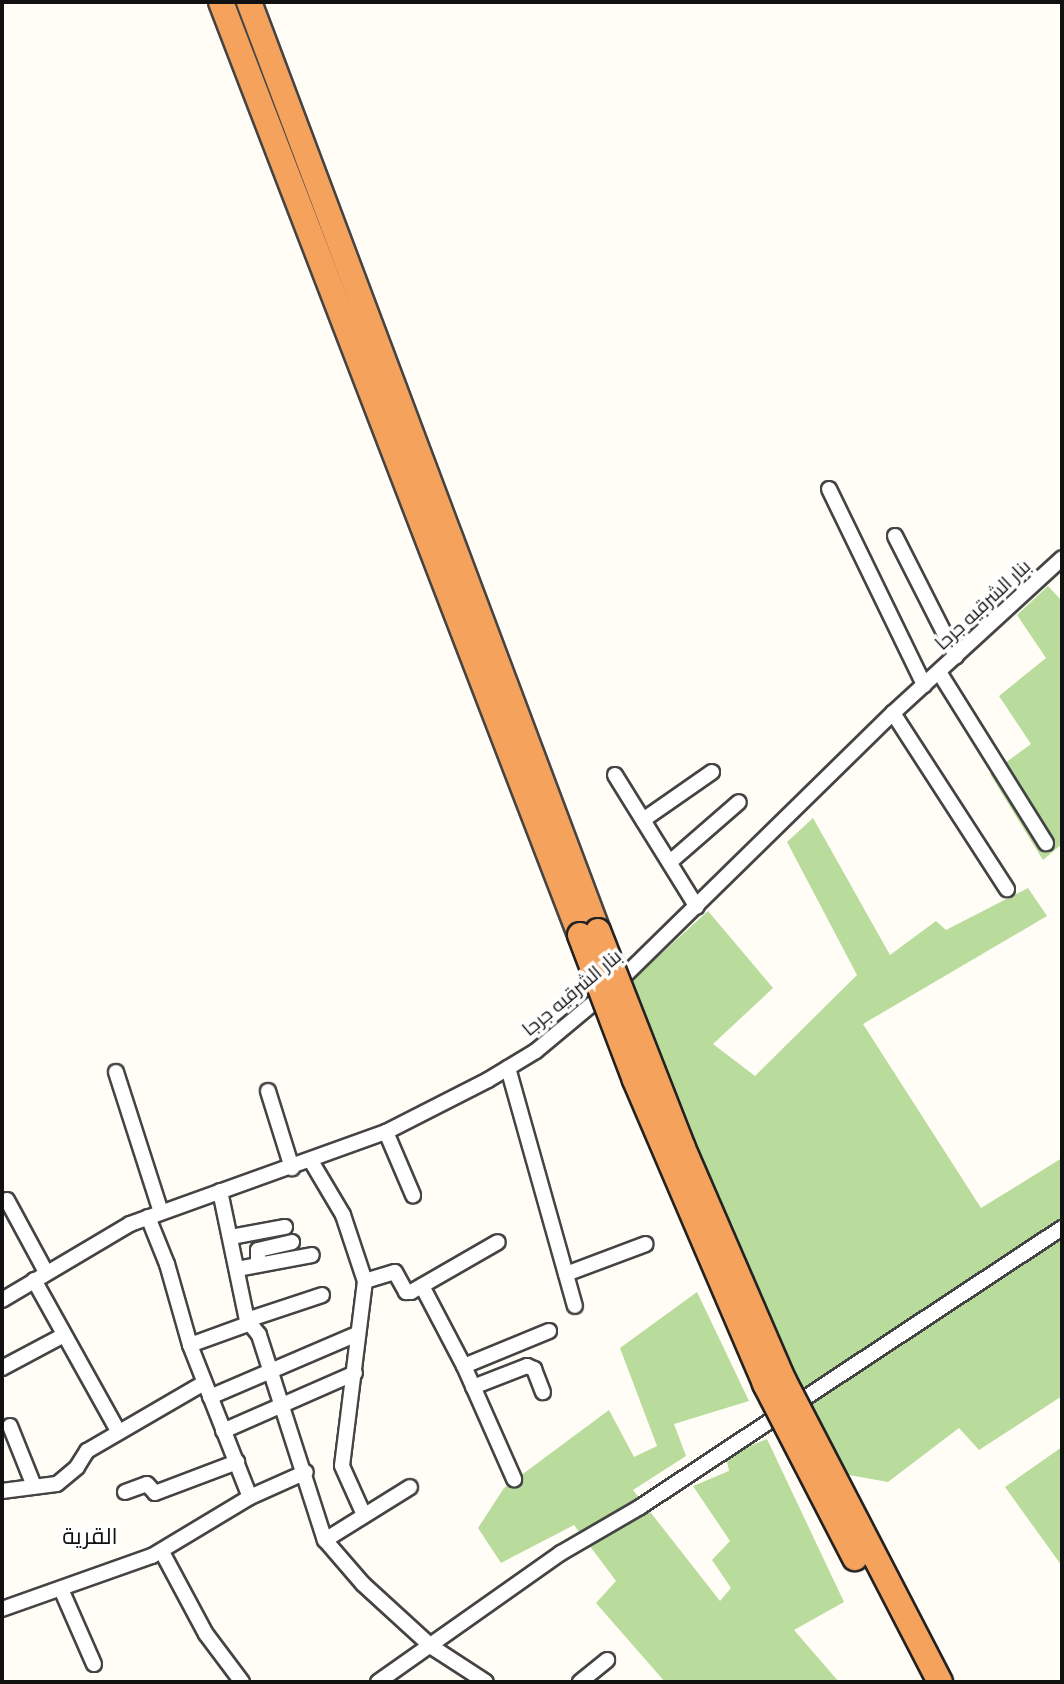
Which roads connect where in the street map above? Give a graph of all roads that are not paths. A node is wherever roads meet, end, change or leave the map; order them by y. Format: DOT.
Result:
graph roads {
  1 [pos="221,2"];
  2 [pos="249,2"];
  3 [pos="830,489"];
  4 [pos="895,536"];
  5 [pos="1062,558"];
  6 [pos="956,656"];
  7 [pos="939,672"];
  8 [pos="924,685"];
  9 [pos="893,713"];
  10 [pos="712,772"];
  11 [pos="614,775"];
  12 [pos="739,803"];
  13 [pos="643,820"];
  14 [pos="1046,843"];
  15 [pos="670,862"];
  16 [pos="1007,889"];
  17 [pos="697,907"];
  18 [pos="589,933"];
  19 [pos="508,1068"];
  20 [pos="116,1072"];
  21 [pos="268,1091"];
  22 [pos="386,1132"];
  23 [pos="312,1161"];
  24 [pos="292,1168"];
  25 [pos="220,1191"];
  26 [pos="413,1195"];
  27 [pos="7,1200"];
  28 [pos="154,1214"];
  29 [pos="285,1227"];
  30 [pos="1062,1228"];
  31 [pos="231,1237"];
  32 [pos="292,1242"];
  33 [pos="498,1242"];
  34 [pos="646,1244"];
  35 [pos="312,1255"];
  36 [pos="258,1265"];
  37 [pos="237,1269"];
  38 [pos="566,1274"];
  39 [pos="40,1276"];
  40 [pos="365,1281"];
  41 [pos="422,1286"];
  42 [pos="322,1295"];
  43 [pos="2,1300"];
  44 [pos="575,1306"];
  45 [pos="248,1322"];
  46 [pos="549,1331"];
  47 [pos="65,1335"];
  48 [pos="355,1335"];
  49 [pos="190,1345"];
  50 [pos="464,1366"];
  51 [pos="2,1368"];
  52 [pos="271,1370"];
  53 [pos="355,1373"];
  54 [pos="204,1383"];
  55 [pos="472,1387"];
  56 [pos="543,1392"];
  57 [pos="209,1397"];
  58 [pos="282,1403"];
  59 [pos="10,1426"];
  60 [pos="118,1431"];
  61 [pos="223,1431"];
  62 [pos="237,1462"];
  63 [pos="306,1472"];
  64 [pos="514,1479"];
  65 [pos="34,1486"];
  66 [pos="410,1487"];
  67 [pos="2,1491"];
  68 [pos="125,1492"];
  69 [pos="250,1497"];
  70 [pos="364,1515"];
  71 [pos="325,1540"];
  72 [pos="162,1552"];
  73 [pos="61,1589"];
  74 [pos="2,1609"];
  75 [pos="432,1647"];
  76 [pos="607,1660"];
  77 [pos="94,1664"];
  78 [pos="242,1682"];
  79 [pos="379,1682"];
  80 [pos="486,1682"];
  81 [pos="580,1682"];
  82 [pos="923,1682"];
  83 [pos="940,1682"];
  1 -- 18 [label="highway"];
  2 -- 18 [label="highway"];
  3 -- 8 [label="street"];
  4 -- 6 [label="street"];
  5 -- 6 [label="street, بنار الشرقيه جرجا"];
  6 -- 7 [label="street, بنار الشرقيه جرجا"];
  7 -- 8 [label="street, بنار الشرقيه جرجا"];
  7 -- 14 [label="street"];
  8 -- 9 [label="street, بنار الشرقيه جرجا"];
  9 -- 16 [label="street"];
  9 -- 17 [label="street, بنار الشرقيه جرجا"];
  10 -- 13 [label="street"];
  11 -- 13 [label="street"];
  12 -- 15 [label="street"];
  13 -- 15 [label="street"];
  15 -- 17 [label="street"];
  17 -- 19 [label="street, بنار الشرقيه جرجا"];
  18 -- 82 [label="highway, bridge"];
  18 -- 83 [label="highway, bridge"];
  19 -- 22 [label="street, بنار الشرقيه جرجا"];
  19 -- 38 [label="street"];
  20 -- 28 [label="street"];
  21 -- 24 [label="street"];
  22 -- 23 [label="street, بنار الشرقيه جرجا"];
  22 -- 26 [label="street"];
  23 -- 24 [label="street, بنار الشرقيه جرجا"];
  23 -- 40 [label="street"];
  24 -- 25 [label="street, بنار الشرقيه جرجا"];
  25 -- 28 [label="street, بنار الشرقيه جرجا"];
  25 -- 31 [label="street"];
  27 -- 39 [label="street"];
  28 -- 39 [label="street, بنار الشرقيه جرجا"];
  28 -- 49 [label="street"];
  29 -- 31 [label="street"];
  30 -- 75 [label="street"];
  31 -- 37 [label="street"];
  32 -- 36 [label="street"];
  33 -- 41 [label="street"];
  34 -- 38 [label="street"];
  35 -- 36 [label="street"];
  36 -- 37 [label="street"];
  37 -- 45 [label="street"];
  38 -- 44 [label="street"];
  39 -- 43 [label="street, بنار الشرقيه جرجا"];
  39 -- 47 [label="street"];
  40 -- 41 [label="street"];
  40 -- 48 [label="street"];
  41 -- 50 [label="street"];
  42 -- 45 [label="street"];
  45 -- 49 [label="street"];
  45 -- 52 [label="street"];
  46 -- 50 [label="street"];
  47 -- 51 [label="street"];
  47 -- 60 [label="street"];
  48 -- 52 [label="street"];
  48 -- 53 [label="street"];
  49 -- 54 [label="street"];
  50 -- 55 [label="street"];
  52 -- 57 [label="street"];
  52 -- 58 [label="street"];
  53 -- 58 [label="street"];
  53 -- 70 [label="street"];
  54 -- 57 [label="street"];
  54 -- 60 [label="street"];
  55 -- 56 [label="street"];
  55 -- 64 [label="street"];
  57 -- 61 [label="street"];
  58 -- 61 [label="street"];
  58 -- 63 [label="street"];
  59 -- 65 [label="street"];
  60 -- 65 [label="street"];
  61 -- 62 [label="street"];
  62 -- 68 [label="street"];
  62 -- 69 [label="street"];
  63 -- 69 [label="street"];
  63 -- 71 [label="street"];
  65 -- 67 [label="street"];
  66 -- 70 [label="street"];
  69 -- 72 [label="street"];
  70 -- 71 [label="street"];
  71 -- 75 [label="street"];
  72 -- 73 [label="street"];
  72 -- 78 [label="street"];
  73 -- 74 [label="street"];
  73 -- 77 [label="street"];
  75 -- 79 [label="street"];
  75 -- 80 [label="street"];
  76 -- 81 [label="street"];
}
